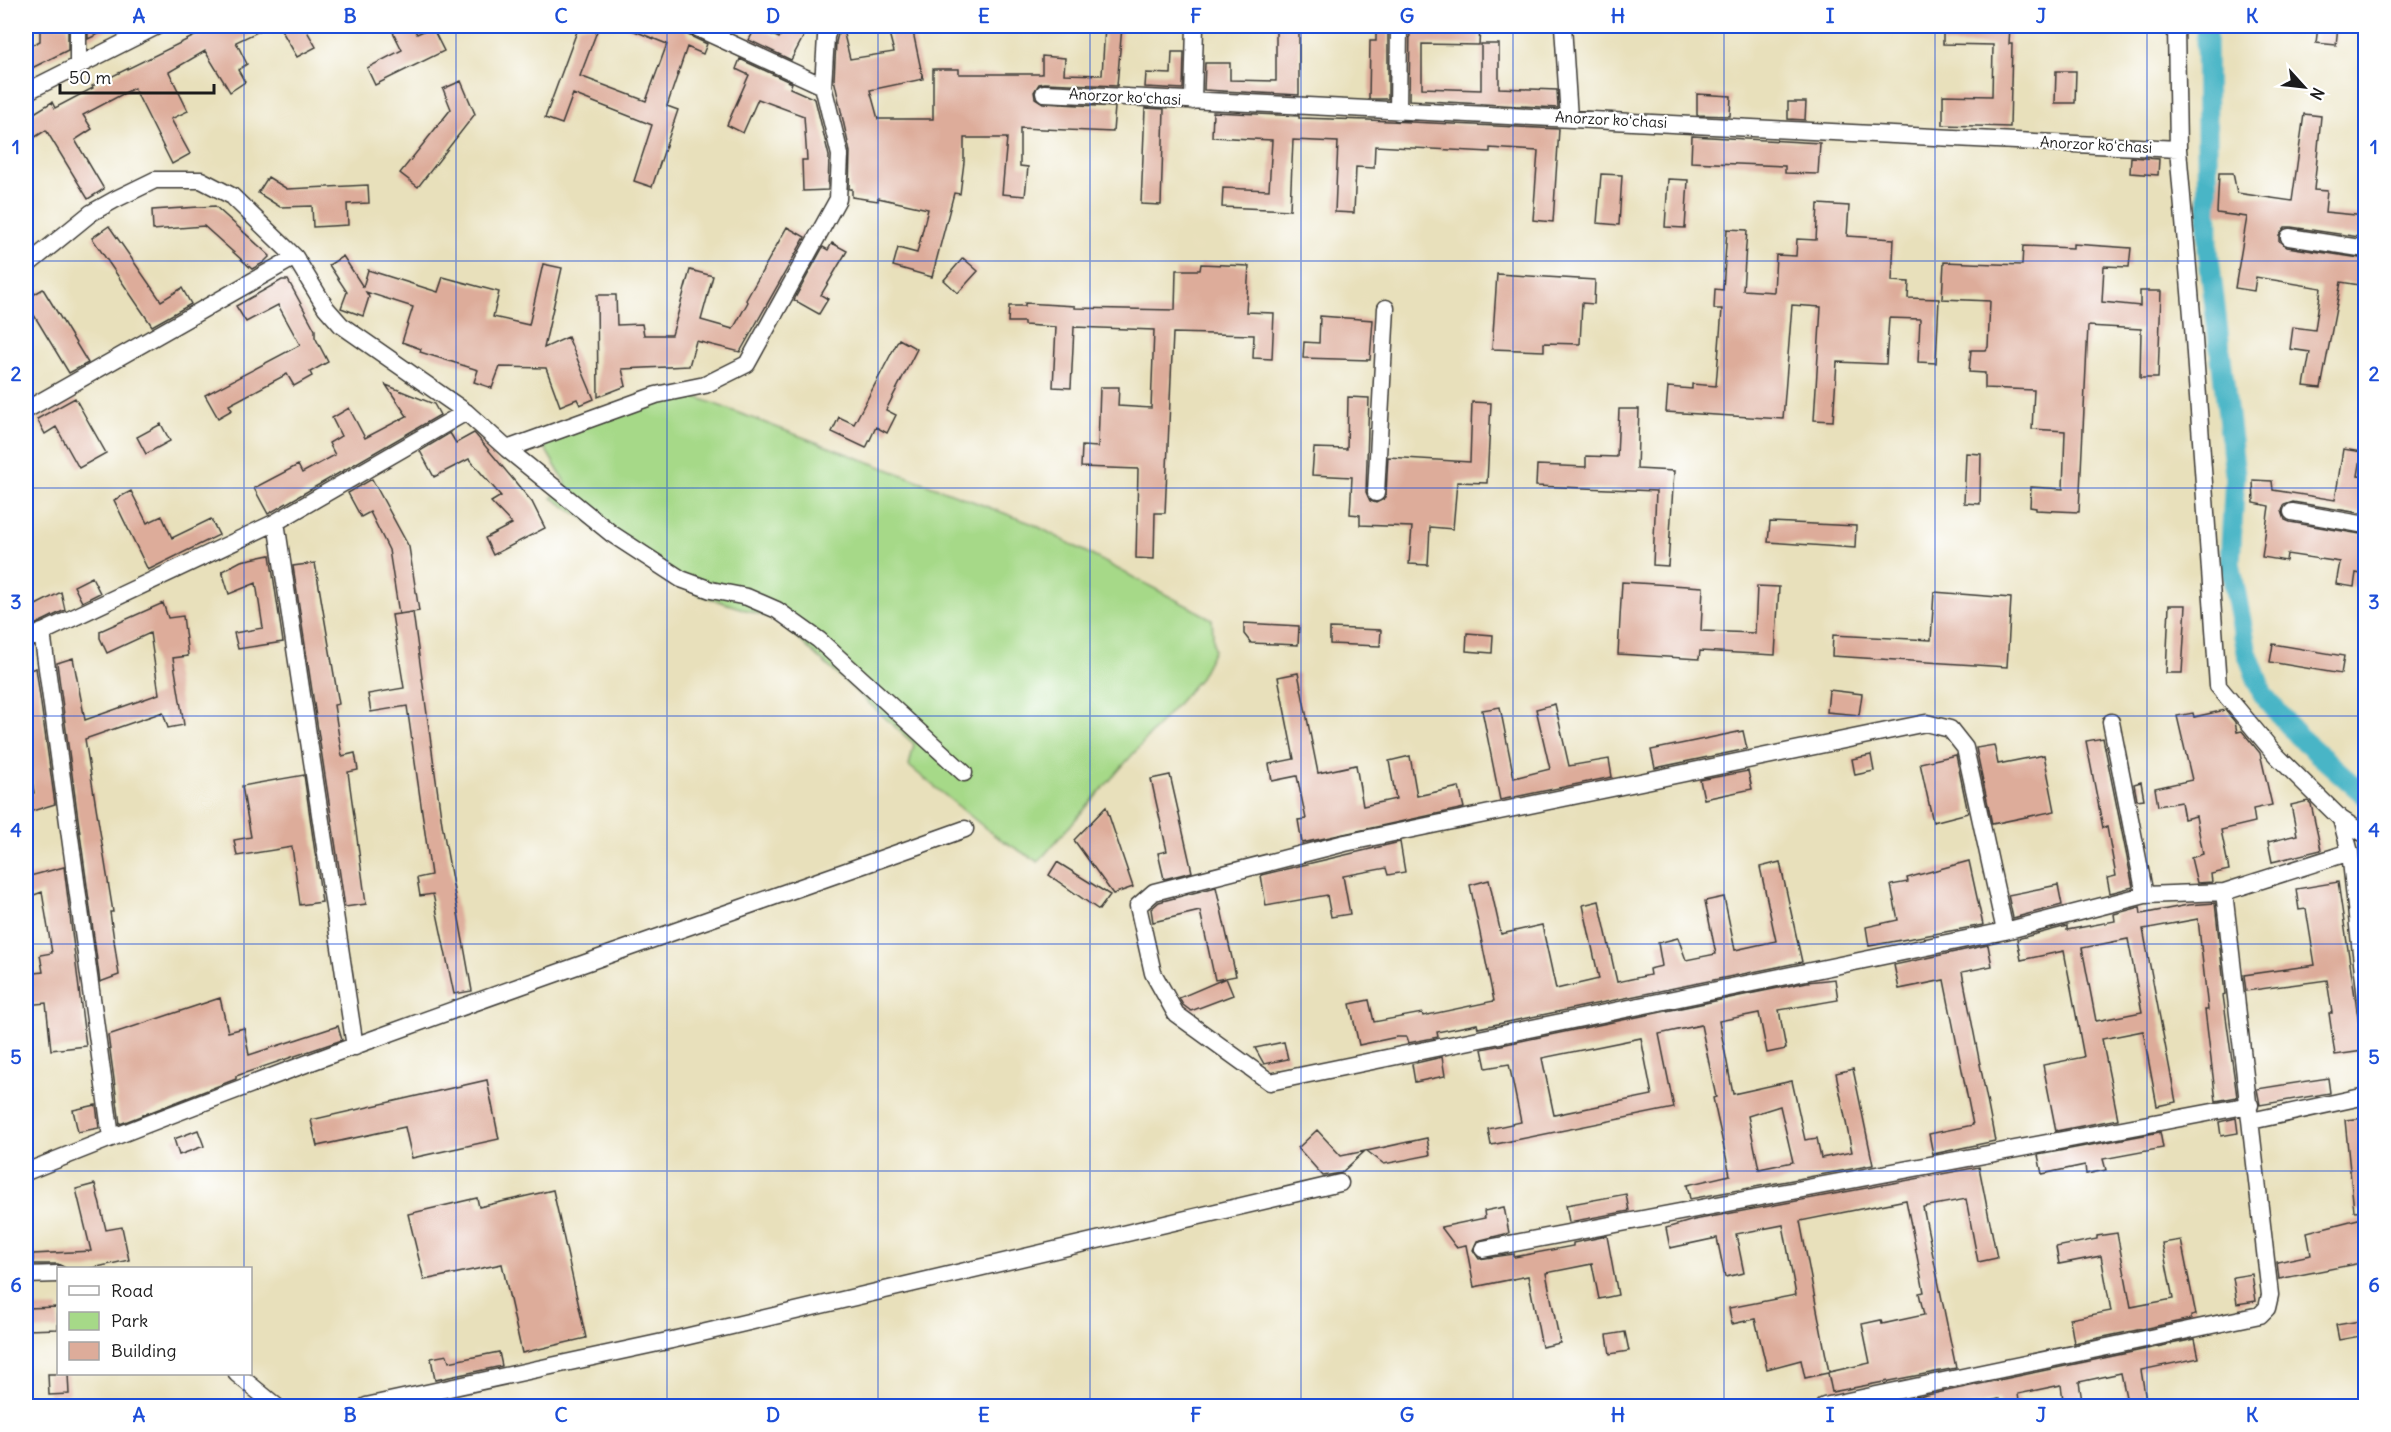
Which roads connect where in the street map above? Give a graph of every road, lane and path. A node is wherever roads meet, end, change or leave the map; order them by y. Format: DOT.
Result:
graph roads {
  1 [pos="78,26"];
  2 [pos="158,26"];
  3 [pos="693,26"];
  4 [pos="829,26"];
  5 [pos="1194,26"];
  6 [pos="1399,26"];
  7 [pos="1563,26"];
  8 [pos="2176,26"];
  9 [pos="78,65"];
  10 [pos="823,86"];
  11 [pos="26,92"];
  12 [pos="1044,93"];
  13 [pos="1193,101"];
  14 [pos="1398,112"];
  15 [pos="1569,118"];
  16 [pos="2178,149"];
  17 [pos="2289,237"];
  18 [pos="2366,249"];
  19 [pos="295,257"];
  20 [pos="26,266"];
  21 [pos="1386,308"];
  22 [pos="26,410"];
  23 [pos="466,412"];
  24 [pos="507,450"];
  25 [pos="1376,493"];
  26 [pos="2292,512"];
  27 [pos="276,522"];
  28 [pos="2366,525"];
  29 [pos="42,632"];
  30 [pos="26,640"];
  31 [pos="2111,722"];
  32 [pos="964,773"];
  33 [pos="2341,819"];
  34 [pos="965,829"];
  35 [pos="2366,836"];
  36 [pos="2349,852"];
  37 [pos="2224,891"];
  38 [pos="2145,895"];
  39 [pos="2005,930"];
  40 [pos="2366,999"];
  41 [pos="355,1047"];
  42 [pos="2366,1096"];
  43 [pos="2250,1113"];
  44 [pos="111,1137"];
  45 [pos="26,1172"];
  46 [pos="1340,1183"];
  47 [pos="1483,1249"];
  48 [pos="57,1274"];
  49 [pos="26,1275"];
  50 [pos="238,1375"];
  51 [pos="1824,1406"];
  52 [pos="276,1407"];
  53 [pos="366,1407"];
  1 -- 9 [label="street"];
  2 -- 9 [label="street"];
  3 -- 10 [label="street"];
  4 -- 10 [label="street"];
  5 -- 13 [label="street"];
  6 -- 14 [label="street"];
  7 -- 15 [label="street"];
  8 -- 16 [label="street"];
  9 -- 11 [label="street"];
  10 -- 24 [label="street"];
  12 -- 13 [label="street, Anorzor koʻchasi"];
  13 -- 14 [label="street, Anorzor koʻchasi"];
  14 -- 15 [label="street, Anorzor koʻchasi"];
  15 -- 16 [label="street, Anorzor koʻchasi"];
  16 -- 33 [label="street"];
  17 -- 18 [label="street"];
  19 -- 20 [label="street"];
  19 -- 22 [label="street"];
  19 -- 23 [label="street"];
  21 -- 25 [label="street"];
  23 -- 24 [label="street"];
  23 -- 27 [label="street"];
  24 -- 32 [label="street"];
  26 -- 28 [label="street"];
  27 -- 29 [label="street"];
  27 -- 41 [label="street"];
  29 -- 30 [label="street"];
  29 -- 44 [label="street"];
  31 -- 38 [label="street"];
  33 -- 35 [label="street"];
  33 -- 36 [label="street"];
  34 -- 41 [label="street"];
  36 -- 37 [label="street"];
  36 -- 40 [label="street"];
  37 -- 38 [label="street"];
  37 -- 43 [label="street"];
  38 -- 39 [label="street"];
  39 -- 39 [label="street"];
  41 -- 44 [label="street"];
  42 -- 43 [label="street"];
  43 -- 47 [label="street"];
  43 -- 51 [label="street"];
  44 -- 45 [label="street"];
  46 -- 53 [label="street"];
  48 -- 49 [label="street"];
  50 -- 52 [label="street"];
}
